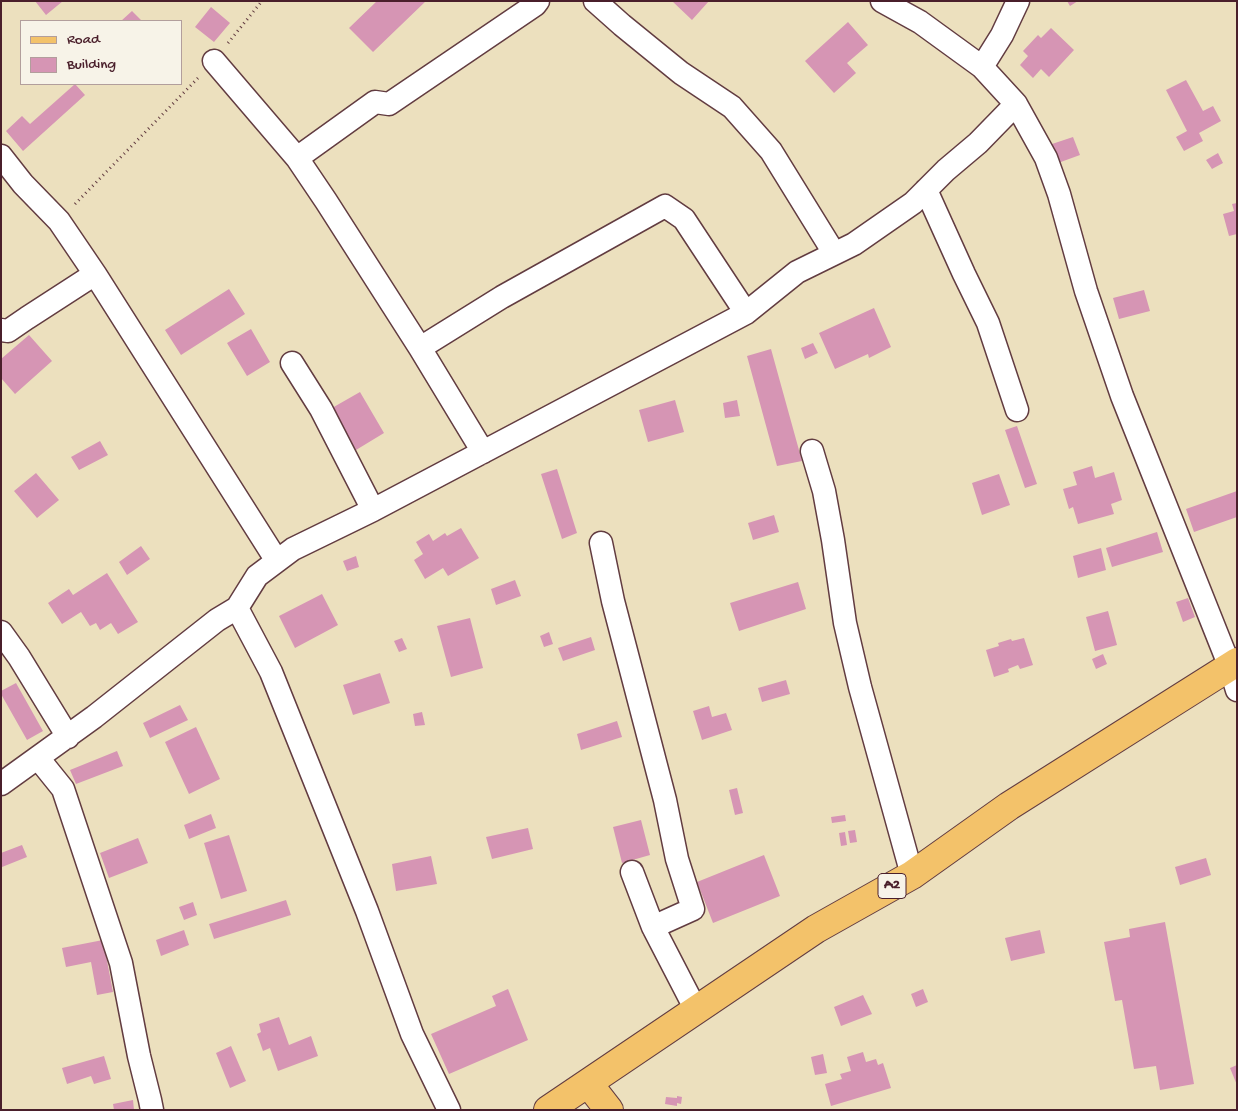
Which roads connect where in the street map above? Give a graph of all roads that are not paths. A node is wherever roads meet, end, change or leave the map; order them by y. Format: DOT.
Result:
graph roads {
  1 [pos="538,1"];
  2 [pos="595,1"];
  3 [pos="882,1"];
  4 [pos="1018,1"];
  5 [pos="214,61"];
  6 [pos="982,67"];
  7 [pos="1016,104"];
  8 [pos="1,156"];
  9 [pos="297,158"];
  10 [pos="926,190"];
  11 [pos="834,253"];
  12 [pos="95,274"];
  13 [pos="746,313"];
  14 [pos="1,330"];
  15 [pos="420,348"];
  16 [pos="292,363"];
  17 [pos="1017,410"];
  18 [pos="812,450"];
  19 [pos="483,452"];
  20 [pos="373,510"];
  21 [pos="601,543"];
  22 [pos="276,561"];
  23 [pos="237,608"];
  24 [pos="1,632"];
  25 [pos="1234,673"];
  26 [pos="68,737"];
  27 [pos="38,758"];
  28 [pos="1,784"];
  29 [pos="632,872"];
  30 [pos="912,875"];
  31 [pos="653,926"];
  32 [pos="696,1010"];
  33 [pos="588,1083"];
  34 [pos="152,1110"];
  35 [pos="449,1110"];
  36 [pos="548,1110"];
  37 [pos="609,1110"];
  1 -- 9 [label="street"];
  2 -- 11 [label="street"];
  3 -- 6 [label="street"];
  4 -- 6 [label="street"];
  5 -- 9 [label="street"];
  6 -- 7 [label="street"];
  7 -- 10 [label="street"];
  7 -- 25 [label="street"];
  8 -- 12 [label="street"];
  9 -- 15 [label="street"];
  10 -- 11 [label="street"];
  10 -- 17 [label="street"];
  11 -- 13 [label="street"];
  12 -- 14 [label="street"];
  12 -- 22 [label="street"];
  13 -- 15 [label="street"];
  13 -- 19 [label="street"];
  15 -- 19 [label="street"];
  16 -- 20 [label="street"];
  18 -- 30 [label="street"];
  19 -- 20 [label="street"];
  20 -- 22 [label="street"];
  21 -- 31 [label="street"];
  22 -- 23 [label="street"];
  23 -- 26 [label="street"];
  23 -- 35 [label="street"];
  24 -- 26 [label="street"];
  25 -- 30 [label="main road, A2"];
  26 -- 27 [label="street"];
  27 -- 28 [label="street"];
  27 -- 34 [label="street"];
  29 -- 31 [label="street"];
  30 -- 32 [label="main road, A2"];
  31 -- 32 [label="street"];
  32 -- 33 [label="main road, A2"];
  33 -- 36 [label="main road, A2"];
  33 -- 37 [label="main road"];
}
